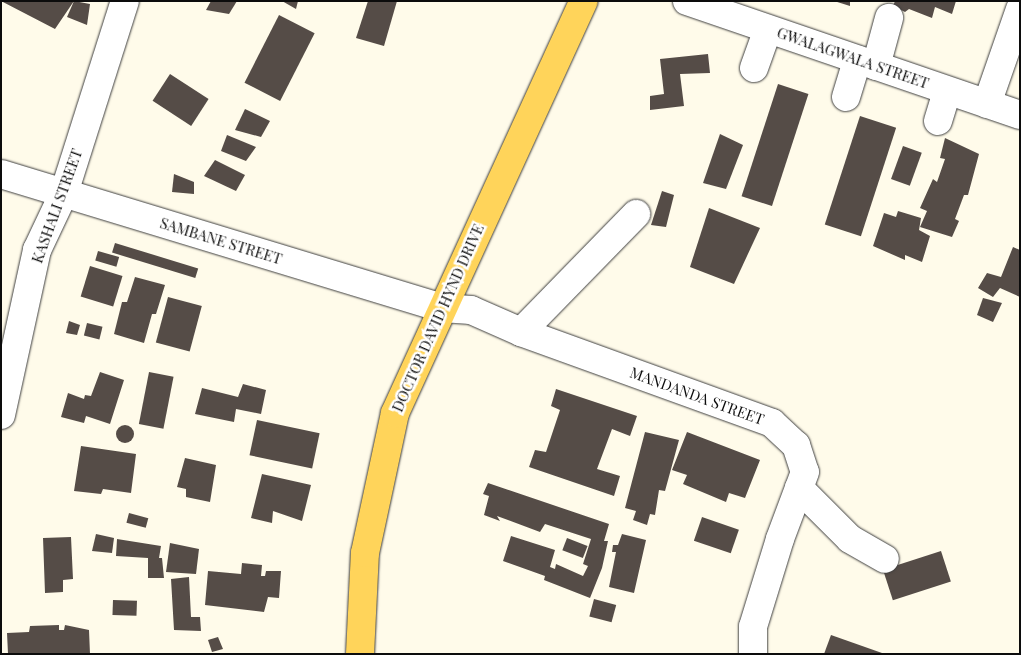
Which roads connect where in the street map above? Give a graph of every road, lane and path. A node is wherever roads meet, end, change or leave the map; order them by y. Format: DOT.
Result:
graph roads {
  1 [pos="125,1"];
  2 [pos="584,1"];
  3 [pos="687,1"];
  4 [pos="1020,9"];
  5 [pos="757,18"];
  6 [pos="889,18"];
  7 [pos="867,63"];
  8 [pos="754,68"];
  9 [pos="947,91"];
  10 [pos="846,97"];
  11 [pos="987,104"];
  12 [pos="1020,115"];
  13 [pos="938,121"];
  14 [pos="1,174"];
  15 [pos="64,194"];
  16 [pos="636,214"];
  17 [pos="442,308"];
  18 [pos="521,332"];
  19 [pos="1,415"];
  20 [pos="799,488"];
  21 [pos="885,559"];
  22 [pos="360,654"];
  23 [pos="753,654"];
  1 -- 15 [label="street, KASHALI STREET"];
  2 -- 17 [label="main road, DOCTOR DAVID HYND DRIVE"];
  3 -- 5 [label="street, GWALAGWALA STREET"];
  4 -- 11 [label="street"];
  5 -- 7 [label="street, GWALAGWALA STREET"];
  5 -- 8 [label="street"];
  6 -- 7 [label="street"];
  7 -- 9 [label="street, GWALAGWALA STREET"];
  7 -- 10 [label="street"];
  9 -- 11 [label="street, GWALAGWALA STREET"];
  9 -- 13 [label="street"];
  11 -- 12 [label="street, GWALAGWALA STREET"];
  14 -- 15 [label="street, SAMBANE STREET"];
  15 -- 17 [label="street, SAMBANE STREET"];
  15 -- 19 [label="street, KASHALI STREET"];
  16 -- 18 [label="street"];
  17 -- 18 [label="street, MANDANDA STREET"];
  17 -- 22 [label="main road, DOCTOR DAVID HYND DRIVE"];
  18 -- 20 [label="street, MANDANDA STREET"];
  20 -- 21 [label="street"];
  20 -- 23 [label="street, MANDANDA STREET"];
}
